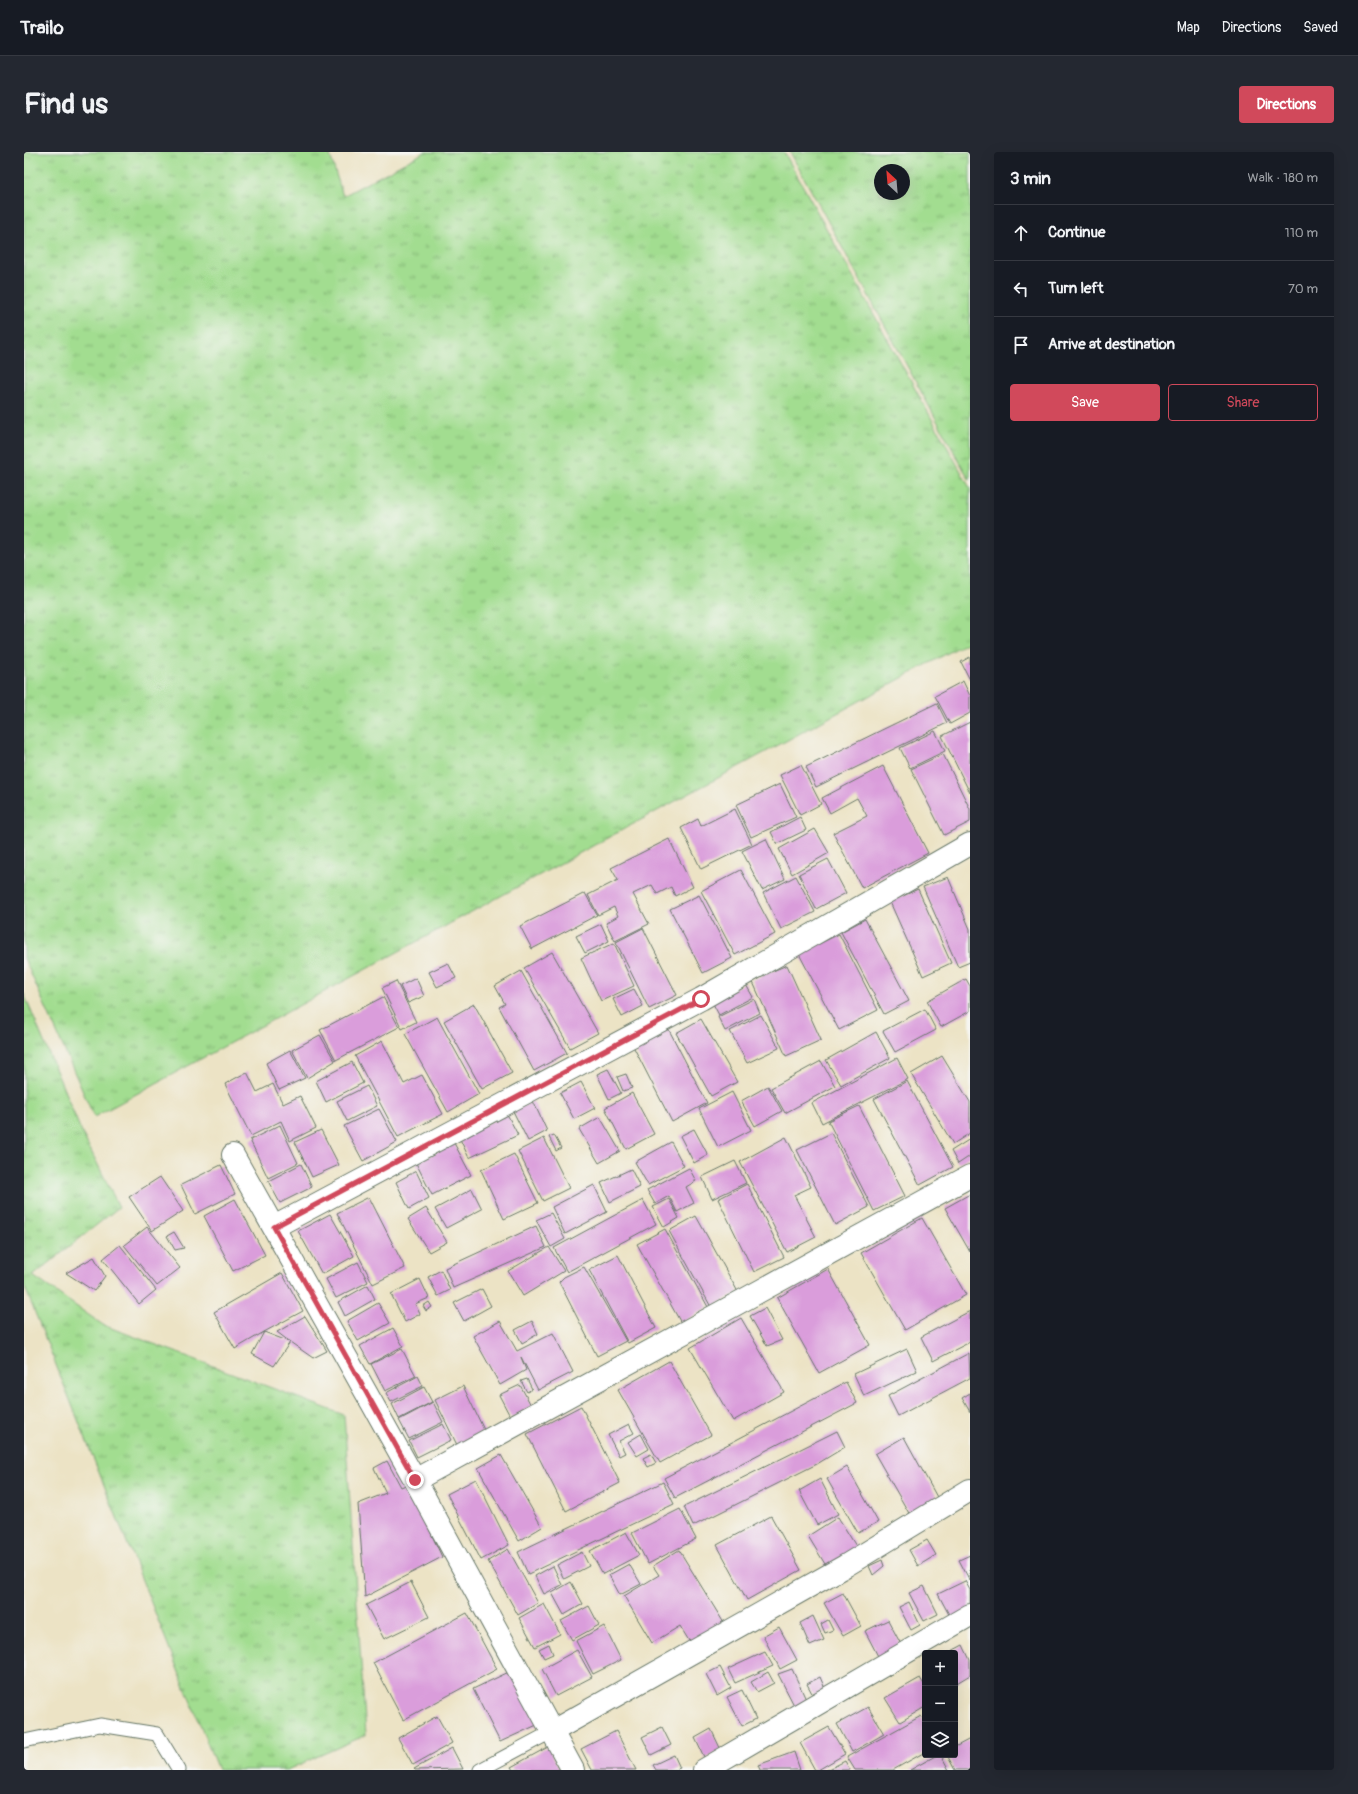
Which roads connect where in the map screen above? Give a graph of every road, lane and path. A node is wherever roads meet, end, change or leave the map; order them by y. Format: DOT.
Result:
graph roads {
  1 [pos="970,844"];
  2 [pos="233,1156"];
  3 [pos="970,1176"];
  4 [pos="274,1227"];
  5 [pos="415,1480"];
  6 [pos="970,1490"];
  7 [pos="970,1615"];
  8 [pos="551,1732"];
  9 [pos="24,1741"];
  10 [pos="179,1770"];
  11 [pos="480,1770"];
  12 [pos="573,1770"];
  13 [pos="704,1770"];
  1 -- 4 [label="street"];
  2 -- 4 [label="street"];
  3 -- 5 [label="street"];
  4 -- 5 [label="street"];
  5 -- 8 [label="street"];
  6 -- 8 [label="street"];
  7 -- 13 [label="street"];
  8 -- 11 [label="lane"];
  8 -- 12 [label="street"];
  9 -- 10 [label="lane"];
}
